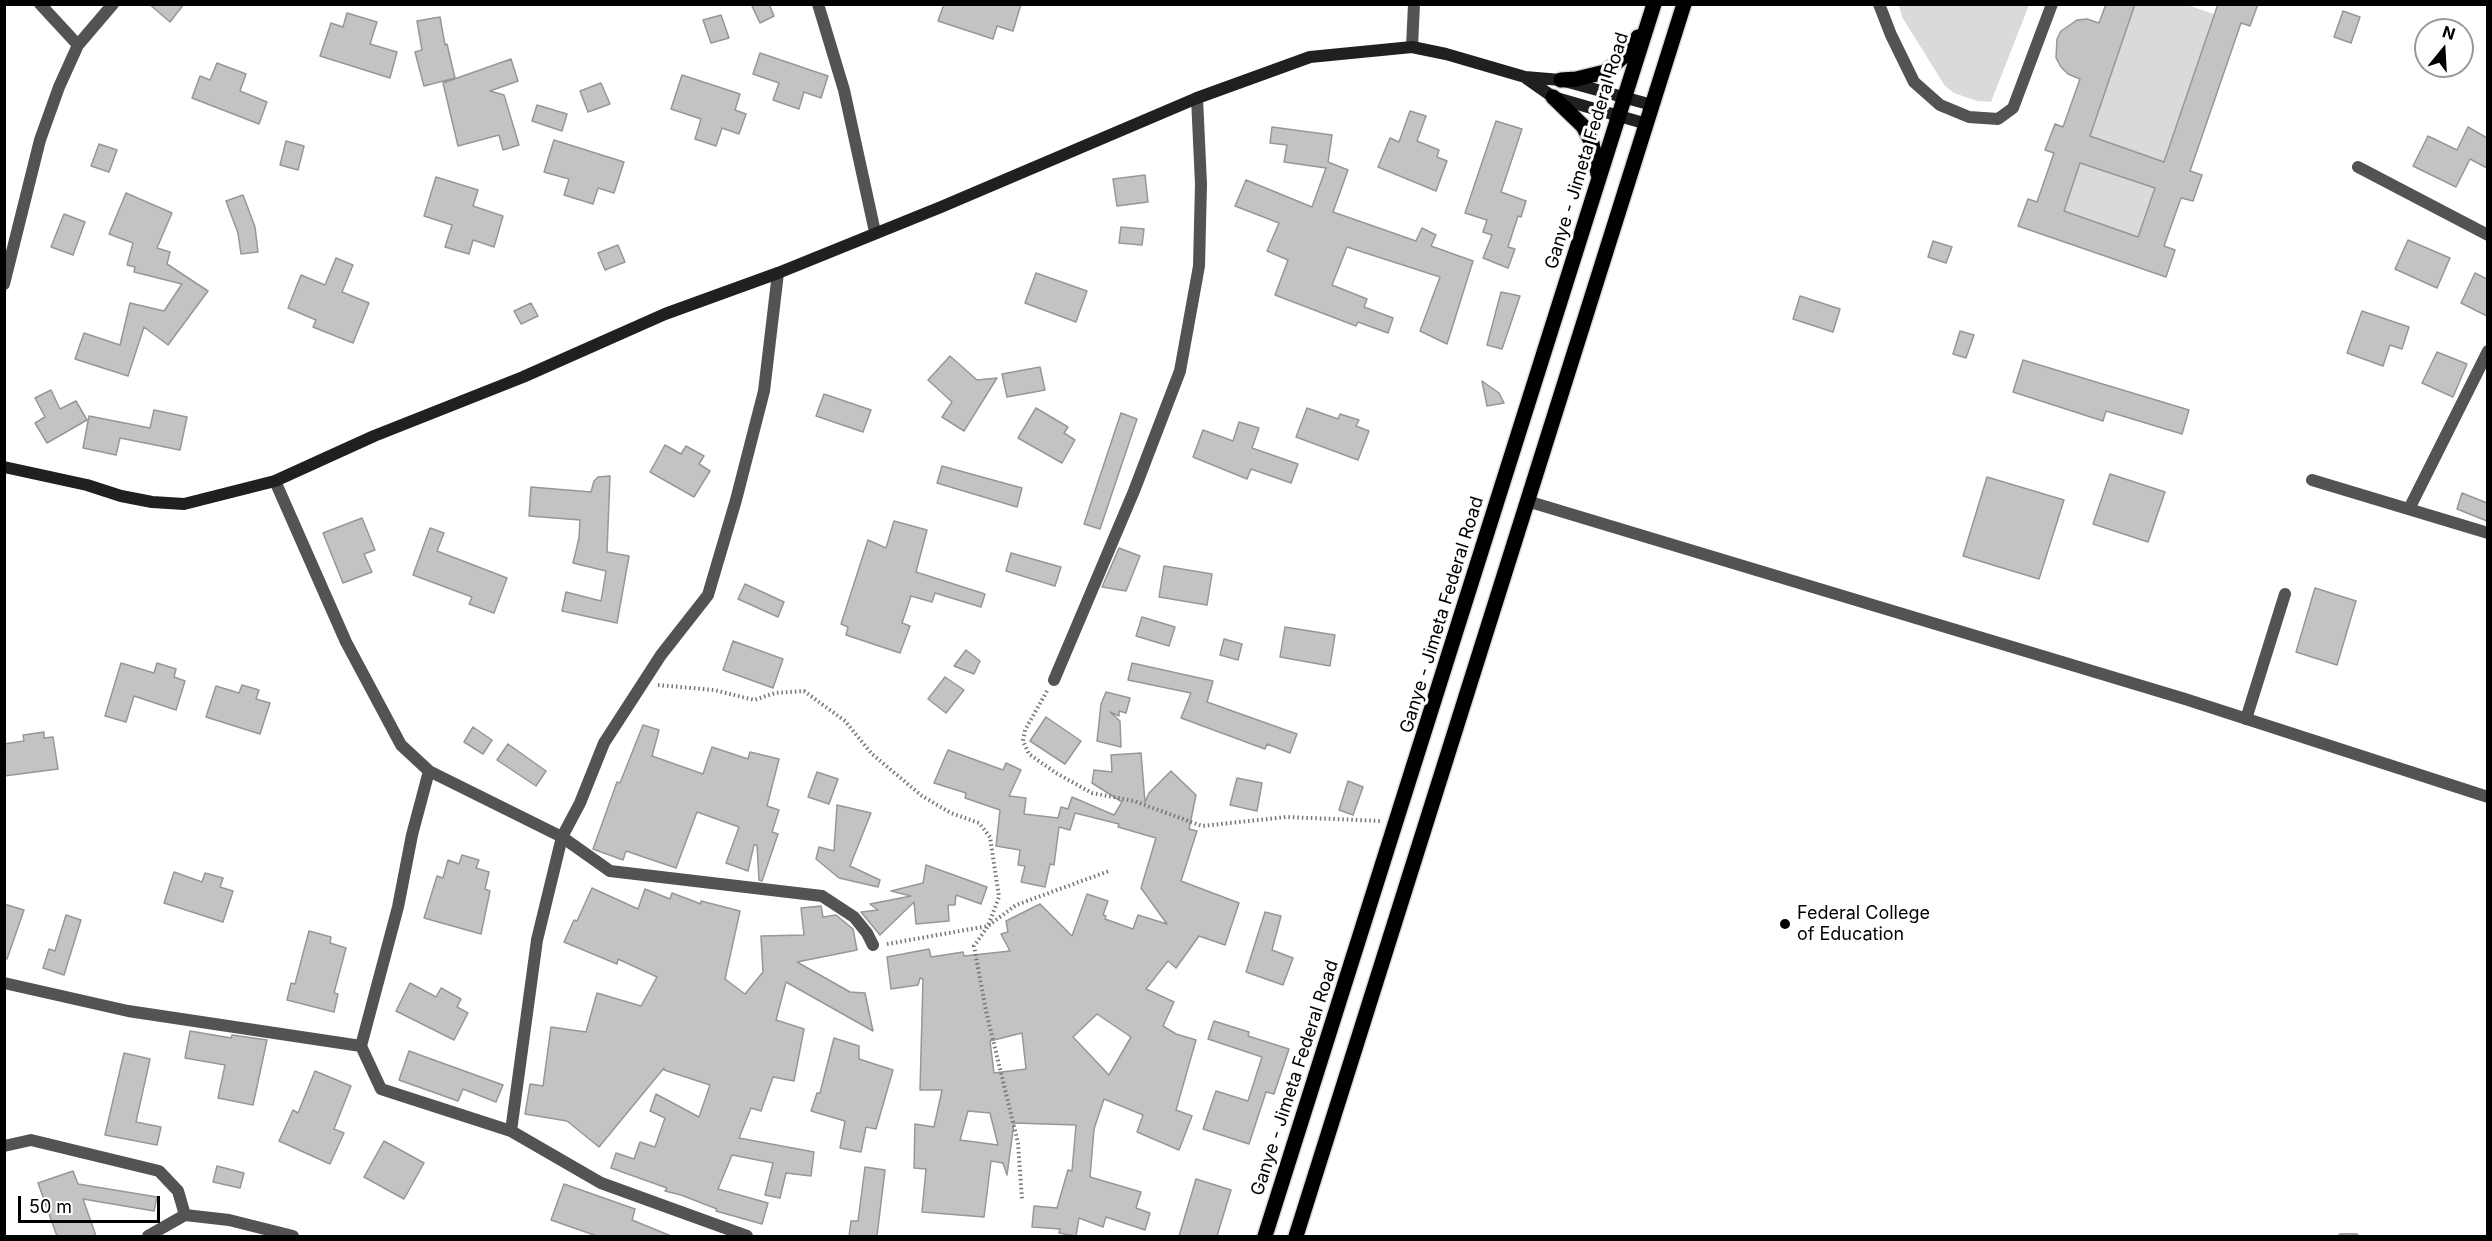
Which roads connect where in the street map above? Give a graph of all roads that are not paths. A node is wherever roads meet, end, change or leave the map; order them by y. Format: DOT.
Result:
graph roads {
  1 [pos="40,4"];
  2 [pos="818,4"];
  3 [pos="1414,4"];
  4 [pos="1684,4"];
  5 [pos="1879,4"];
  6 [pos="2052,4"];
  7 [pos="111,5"];
  8 [pos="1653,8"];
  9 [pos="78,45"];
  10 [pos="1412,47"];
  11 [pos="1525,77"];
  12 [pos="1561,80"];
  13 [pos="1552,97"];
  14 [pos="1625,97"];
  15 [pos="1197,98"];
  16 [pos="1652,105"];
  17 [pos="1618,116"];
  18 [pos="1647,124"];
  19 [pos="2358,167"];
  20 [pos="1598,181"];
  21 [pos="875,232"];
  22 [pos="2487,235"];
  23 [pos="778,273"];
  24 [pos="4,284"];
  25 [pos="2487,351"];
  26 [pos="4,466"];
  27 [pos="2312,480"];
  28 [pos="275,481"];
  29 [pos="1527,501"];
  30 [pos="2409,509"];
  31 [pos="2487,533"];
  32 [pos="2285,594"];
  33 [pos="1054,680"];
  34 [pos="1435,700"];
  35 [pos="1462,709"];
  36 [pos="2246,719"];
  37 [pos="429,771"];
  38 [pos="2487,797"];
  39 [pos="562,837"];
  40 [pos="873,945"];
  41 [pos="4,983"];
  42 [pos="361,1046"];
  43 [pos="511,1131"];
  44 [pos="4,1146"];
  45 [pos="185,1215"];
  46 [pos="148,1236"];
  47 [pos="293,1236"];
  48 [pos="747,1236"];
  49 [pos="1265,1236"];
  50 [pos="1296,1236"];
  1 -- 9 [label="street"];
  2 -- 21 [label="street"];
  3 -- 10 [label="street"];
  4 -- 16 [label="main road"];
  5 -- 6 [label="street"];
  7 -- 9 [label="street"];
  8 -- 12 [label="main road"];
  8 -- 14 [label="main road, Ganye - Jimeta Federal Road"];
  9 -- 24 [label="street"];
  10 -- 11 [label="street"];
  10 -- 15 [label="street"];
  11 -- 12 [label="street"];
  11 -- 13 [label="street"];
  12 -- 14 [label="street"];
  13 -- 17 [label="street"];
  13 -- 20 [label="main road"];
  14 -- 16 [label="street"];
  14 -- 17 [label="main road, Ganye - Jimeta Federal Road"];
  15 -- 21 [label="street"];
  15 -- 33 [label="street"];
  16 -- 18 [label="main road"];
  17 -- 18 [label="street"];
  17 -- 20 [label="main road, Ganye - Jimeta Federal Road"];
  18 -- 29 [label="main road"];
  19 -- 22 [label="street"];
  20 -- 34 [label="main road, Ganye - Jimeta Federal Road"];
  21 -- 23 [label="street"];
  23 -- 28 [label="street"];
  23 -- 39 [label="street"];
  25 -- 30 [label="street"];
  26 -- 28 [label="street"];
  27 -- 30 [label="street"];
  28 -- 37 [label="street"];
  29 -- 35 [label="main road"];
  29 -- 36 [label="street"];
  30 -- 31 [label="street"];
  32 -- 36 [label="street"];
  34 -- 35 [label="main road"];
  34 -- 49 [label="main road, Ganye - Jimeta Federal Road"];
  35 -- 50 [label="main road"];
  36 -- 38 [label="street"];
  37 -- 39 [label="street"];
  37 -- 42 [label="street"];
  39 -- 40 [label="street"];
  39 -- 43 [label="street"];
  41 -- 42 [label="street"];
  42 -- 43 [label="street"];
  43 -- 48 [label="street"];
  44 -- 45 [label="street"];
  45 -- 46 [label="street"];
  45 -- 47 [label="street"];
}
